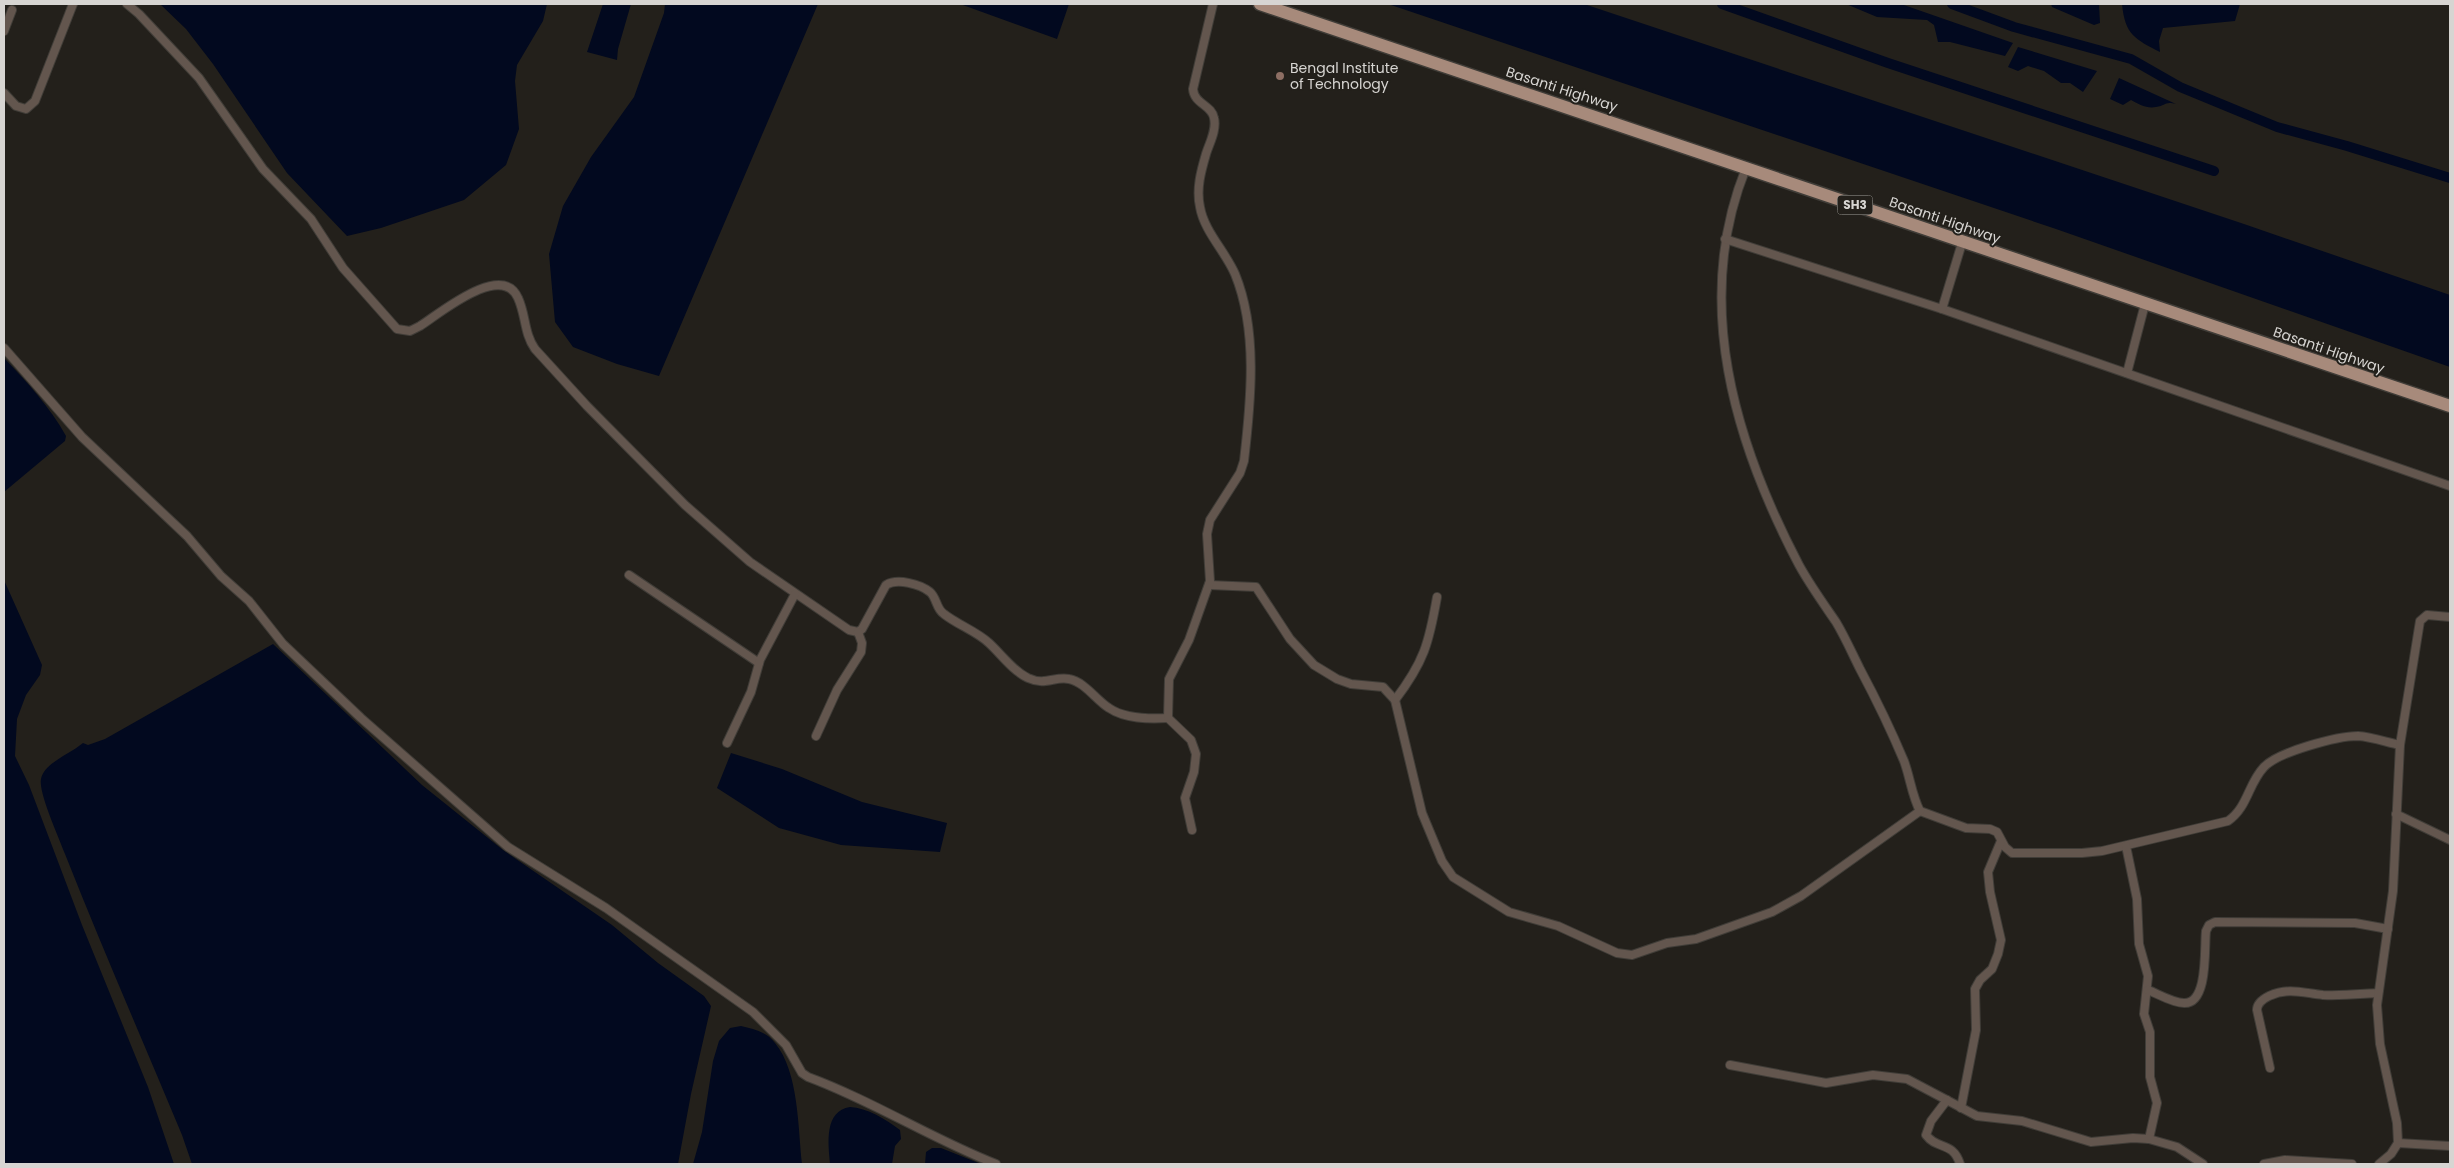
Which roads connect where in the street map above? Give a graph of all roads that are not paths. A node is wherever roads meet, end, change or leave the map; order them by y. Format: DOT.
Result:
graph roads {
  1 [pos="73,4"];
  2 [pos="127,4"];
  3 [pos="1213,4"];
  4 [pos="1260,4"];
  5 [pos="12,10"];
  6 [pos="4,31"];
  7 [pos="4,93"];
  8 [pos="1746,168"];
  9 [pos="1725,239"];
  10 [pos="1962,242"];
  11 [pos="2145,304"];
  12 [pos="1942,309"];
  13 [pos="4,348"];
  14 [pos="2127,374"];
  15 [pos="2450,406"];
  16 [pos="2450,486"];
  17 [pos="629,575"];
  18 [pos="1209,585"];
  19 [pos="795,594"];
  20 [pos="1437,596"];
  21 [pos="2450,617"];
  22 [pos="858,632"];
  23 [pos="759,663"];
  24 [pos="1396,700"];
  25 [pos="1168,718"];
  26 [pos="816,736"];
  27 [pos="727,743"];
  28 [pos="2400,745"];
  29 [pos="1920,811"];
  30 [pos="2396,814"];
  31 [pos="1192,830"];
  32 [pos="2450,840"];
  33 [pos="2001,841"];
  34 [pos="2126,846"];
  35 [pos="2388,928"];
  36 [pos="2148,990"];
  37 [pos="2378,993"];
  38 [pos="1730,1065"];
  39 [pos="2270,1068"];
  40 [pos="1947,1100"];
  41 [pos="1961,1108"];
  42 [pos="2149,1139"];
  43 [pos="2398,1142"];
  44 [pos="2450,1146"];
  45 [pos="996,1164"];
  46 [pos="1960,1164"];
  47 [pos="2203,1164"];
  48 [pos="2264,1164"];
  49 [pos="2352,1164"];
  50 [pos="2379,1164"];
  1 -- 7 [label="street"];
  2 -- 19 [label="street"];
  3 -- 18 [label="street"];
  4 -- 8 [label="main road, Basanti Highway / SH3"];
  5 -- 6 [label="street"];
  8 -- 9 [label="street"];
  8 -- 10 [label="main road, Basanti Highway / SH3"];
  9 -- 12 [label="street"];
  9 -- 29 [label="street"];
  10 -- 11 [label="main road, Basanti Highway / SH3"];
  10 -- 12 [label="street"];
  11 -- 14 [label="street"];
  11 -- 15 [label="main road, Basanti Highway / SH3"];
  12 -- 14 [label="street"];
  13 -- 45 [label="street"];
  14 -- 16 [label="street"];
  17 -- 23 [label="street"];
  18 -- 24 [label="street"];
  18 -- 25 [label="street"];
  19 -- 22 [label="street"];
  19 -- 23 [label="street"];
  20 -- 24 [label="street"];
  21 -- 28 [label="street"];
  22 -- 25 [label="street"];
  22 -- 26 [label="street"];
  23 -- 27 [label="street"];
  24 -- 29 [label="street"];
  25 -- 31 [label="street"];
  28 -- 30 [label="street"];
  28 -- 34 [label="street"];
  29 -- 33 [label="street"];
  30 -- 32 [label="street"];
  30 -- 35 [label="street"];
  33 -- 34 [label="street"];
  33 -- 41 [label="street"];
  34 -- 36 [label="street"];
  35 -- 36 [label="street"];
  35 -- 37 [label="street"];
  36 -- 42 [label="street"];
  37 -- 39 [label="street"];
  37 -- 43 [label="street"];
  38 -- 40 [label="street"];
  40 -- 41 [label="street"];
  40 -- 46 [label="street"];
  41 -- 42 [label="street"];
  42 -- 47 [label="street"];
  43 -- 44 [label="street"];
  43 -- 50 [label="street"];
  48 -- 49 [label="street"];
}
